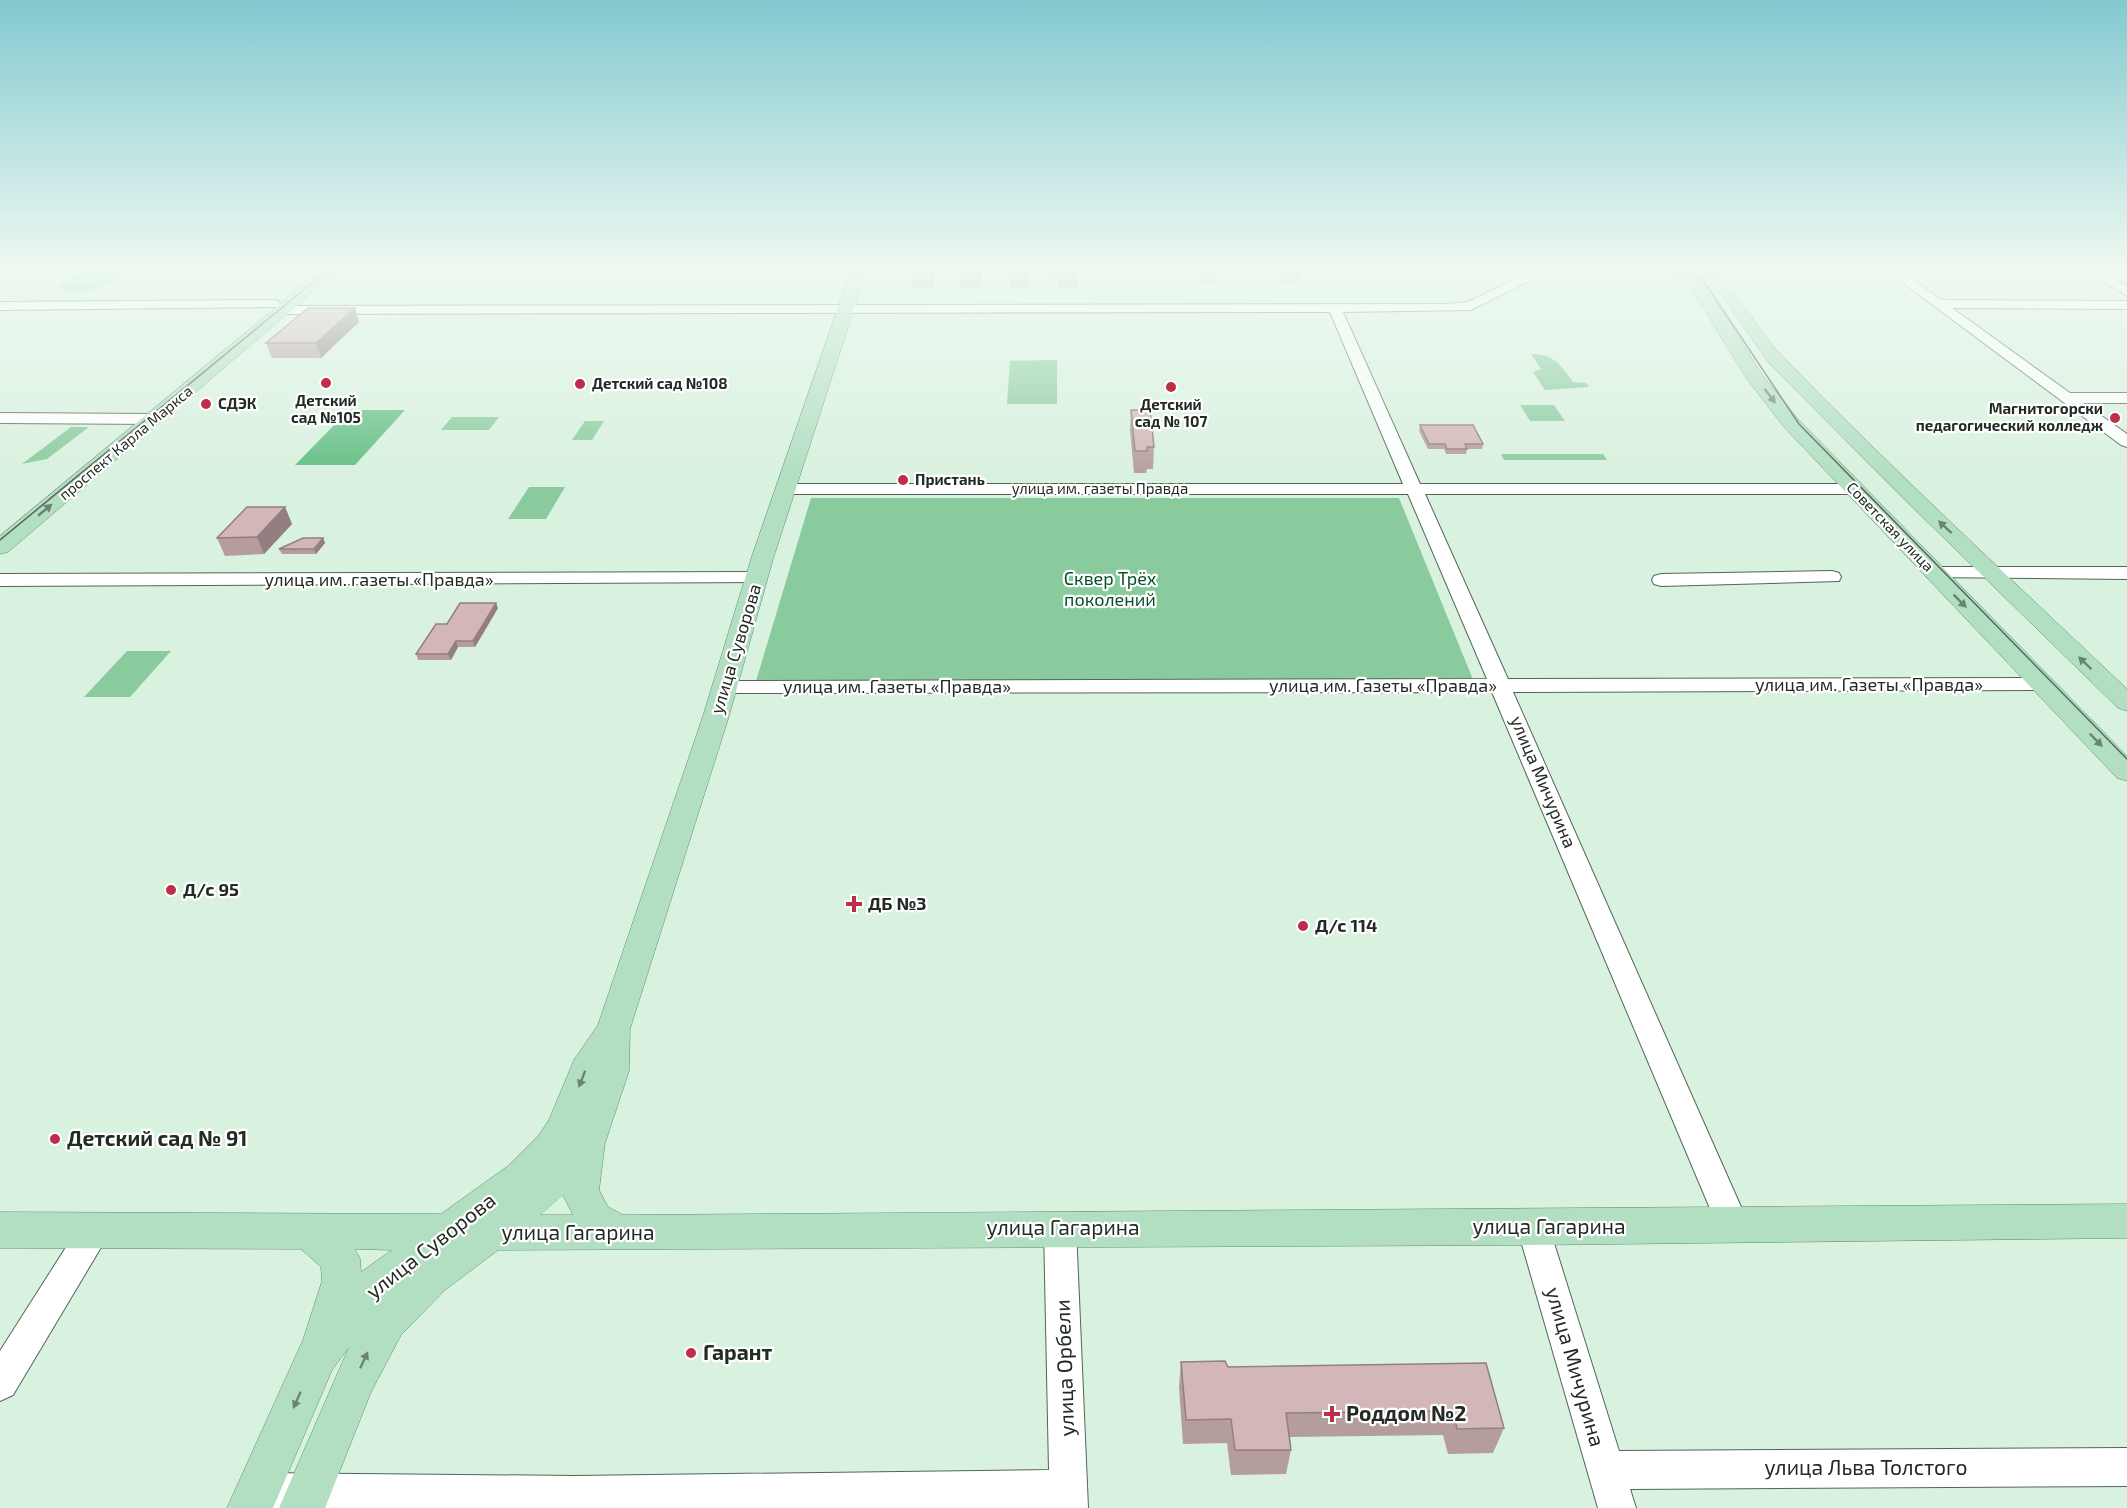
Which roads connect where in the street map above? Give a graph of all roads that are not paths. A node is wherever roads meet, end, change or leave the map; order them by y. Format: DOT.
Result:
graph roads {
  1 [pos="237,338"];
  2 [pos="244,338"];
  3 [pos="836,338"];
  4 [pos="1348,338"];
  5 [pos="1729,338"];
  6 [pos="1760,338"];
  7 [pos="1985,338"];
  8 [pos="2067,398"];
  9 [pos="2127,398"];
  10 [pos="0,418"];
  11 [pos="132,418"];
  12 [pos="155,418"];
  13 [pos="2127,442"];
  14 [pos="1414,488"];
  15 [pos="786,489"];
  16 [pos="1853,489"];
  17 [pos="0,526"];
  18 [pos="0,547"];
  19 [pos="1934,573"];
  20 [pos="1994,573"];
  21 [pos="2127,573"];
  22 [pos="1833,577"];
  23 [pos="758,578"];
  24 [pos="0,580"];
  25 [pos="1661,580"];
  26 [pos="2042,684"];
  27 [pos="1501,686"];
  28 [pos="724,687"];
  29 [pos="2127,704"];
  30 [pos="2127,772"];
  31 [pos="613,1029"];
  32 [pos="587,1143"];
  33 [pos="2127,1221"];
  34 [pos="1733,1225"];
  35 [pos="1533,1227"];
  36 [pos="1060,1228"];
  37 [pos="94,1229"];
  38 [pos="0,1230"];
  39 [pos="310,1232"];
  40 [pos="444,1233"];
  41 [pos="490,1233"];
  42 [pos="618,1233"];
  43 [pos="317,1355"];
  44 [pos="0,1383"];
  45 [pos="2127,1467"];
  46 [pos="1605,1470"];
  47 [pos="1069,1499"];
  48 [pos="254,1500"];
  49 [pos="305,1500"];
  50 [pos="1617,1508"];
  1 -- 11 [label="main road, проспект Карла Маркса"];
  2 -- 12 [label="main road, проспект Карла Маркса"];
  3 -- 15 [label="main road, улица Суворова"];
  4 -- 14 [label="street, улица Мичурина"];
  5 -- 16 [label="main road, Советская улица, one-way"];
  20 -- 6 [label="main road, one-way"];
  7 -- 8 [label="street"];
  8 -- 9 [label="street"];
  8 -- 13 [label="street"];
  10 -- 11 [label="street"];
  11 -- 12 [label="street"];
  11 -- 17 [label="main road, проспект Карла Маркса"];
  18 -- 12 [label="main road, проспект Карла Маркса, one-way"];
  14 -- 15 [label="street, улица им. газеты Правда"];
  14 -- 16 [label="street"];
  14 -- 27 [label="street, улица Мичурина"];
  15 -- 23 [label="main road, улица Суворова"];
  16 -- 19 [label="main road, Советская улица"];
  19 -- 20 [label="street"];
  19 -- 26 [label="main road, Советская улица, one-way"];
  20 -- 21 [label="street"];
  29 -- 20 [label="main road, one-way"];
  22 -- 25 [label="street"];
  23 -- 24 [label="street, улица им. газеты «Правда»"];
  23 -- 28 [label="main road, улица Суворова"];
  26 -- 27 [label="street, улица им. Газеты «Правда»"];
  26 -- 30 [label="main road, Советская улица, one-way"];
  27 -- 28 [label="street, улица им. Газеты «Правда»"];
  27 -- 34 [label="street, улица Мичурина"];
  28 -- 31 [label="main road, улица Суворова"];
  31 -- 32 [label="main road, улица Суворова"];
  31 -- 40 [label="main road, улица Суворова, one-way"];
  32 -- 41 [label="main road, улица Суворова"];
  32 -- 42 [label="main road, улица Суворова"];
  33 -- 34 [label="main road, улица Гагарина"];
  34 -- 35 [label="main road, улица Гагарина"];
  35 -- 36 [label="main road, улица Гагарина"];
  35 -- 46 [label="street, улица Мичурина"];
  36 -- 42 [label="main road, улица Гагарина"];
  36 -- 47 [label="street, улица Орбели"];
  37 -- 38 [label="main road, улица Гагарина"];
  37 -- 39 [label="main road, улица Гагарина"];
  37 -- 44 [label="street"];
  39 -- 40 [label="main road, улица Гагарина"];
  39 -- 43 [label="main road"];
  40 -- 41 [label="main road, улица Гагарина"];
  40 -- 43 [label="main road, улица Суворова"];
  41 -- 42 [label="main road, улица Гагарина"];
  49 -- 41 [label="main road, улица Суворова, one-way"];
  43 -- 48 [label="main road, улица Суворова, one-way"];
  45 -- 46 [label="street, улица Льва Толстого"];
  46 -- 50 [label="street, улица Мичурина"];
  47 -- 49 [label="street"];
  48 -- 49 [label="street"];
}
